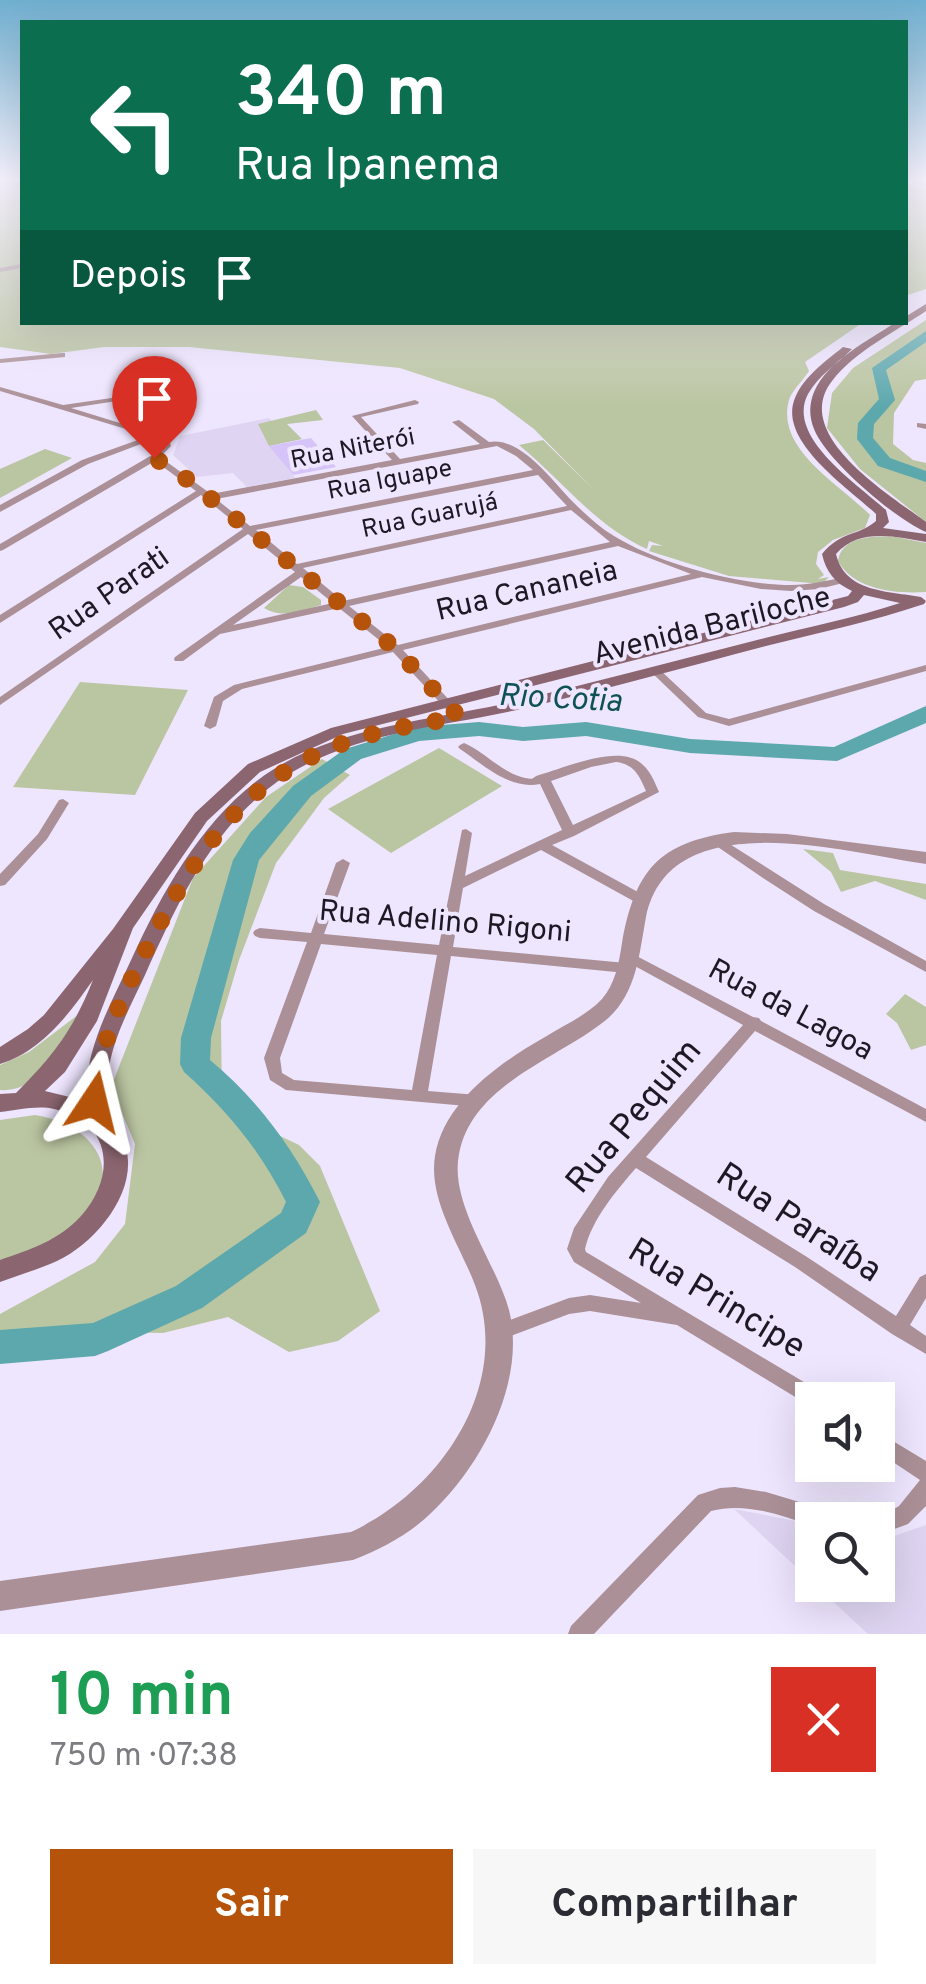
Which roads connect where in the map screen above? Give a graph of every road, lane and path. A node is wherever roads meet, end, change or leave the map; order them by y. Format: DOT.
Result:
graph roads {
  1 [pos="880,325"];
  2 [pos="900,325"];
  3 [pos="62,355"];
  4 [pos="0,362"];
  5 [pos="0,392"];
  6 [pos="143,396"];
  7 [pos="416,402"];
  8 [pos="57,409"];
  9 [pos="456,422"];
  10 [pos="161,438"];
  11 [pos="486,444"];
  12 [pos="122,447"];
  13 [pos="154,458"];
  14 [pos="398,461"];
  15 [pos="538,472"];
  16 [pos="206,494"];
  17 [pos="574,507"];
  18 [pos="0,509"];
  19 [pos="926,528"];
  20 [pos="249,529"];
  21 [pos="870,533"];
  22 [pos="926,538"];
  23 [pos="618,543"];
  24 [pos="0,548"];
  25 [pos="297,570"];
  26 [pos="702,574"];
  27 [pos="844,580"];
  28 [pos="780,586"];
  29 [pos="861,589"];
  30 [pos="923,601"];
  31 [pos="342,606"];
  32 [pos="251,608"];
  33 [pos="814,610"];
  34 [pos="0,620"];
  35 [pos="274,620"];
  36 [pos="217,632"];
  37 [pos="396,649"];
  38 [pos="179,659"];
  39 [pos="926,668"];
  40 [pos="656,671"];
  41 [pos="0,702"];
  42 [pos="448,702"];
  43 [pos="460,718"];
  44 [pos="210,726"];
  45 [pos="464,746"];
  46 [pos="543,778"];
  47 [pos="63,804"];
  48 [pos="466,833"];
  49 [pos="570,833"];
  50 [pos="717,840"];
  51 [pos="543,846"];
  52 [pos="926,858"];
  53 [pos="343,864"];
  54 [pos="0,882"];
  55 [pos="460,884"];
  56 [pos="642,900"];
  57 [pos="124,927"];
  58 [pos="260,933"];
  59 [pos="314,939"];
  60 [pos="443,951"];
  61 [pos="626,962"];
  62 [pos="926,968"];
  63 [pos="754,1022"];
  64 [pos="0,1056"];
  65 [pos="419,1095"];
  66 [pos="11,1099"];
  67 [pos="479,1101"];
  68 [pos="926,1116"];
  69 [pos="102,1124"];
  70 [pos="634,1158"];
  71 [pos="580,1257"];
  72 [pos="0,1271"];
  73 [pos="926,1282"];
  74 [pos="684,1318"];
  75 [pos="898,1328"];
  76 [pos="500,1332"];
  77 [pos="926,1346"];
  78 [pos="795,1386"];
  79 [pos="895,1452"];
  80 [pos="926,1473"];
  81 [pos="926,1488"];
  82 [pos="795,1511"];
  83 [pos="895,1520"];
  84 [pos="0,1596"];
  85 [pos="579,1634"];
  1 -- 21 [label="main road"];
  2 -- 19 [label="main road"];
  3 -- 4 [label="street"];
  5 -- 8 [label="street"];
  6 -- 8 [label="street"];
  7 -- 14 [label="street"];
  8 -- 10 [label="street"];
  8 -- 12 [label="street"];
  9 -- 11 [label="street"];
  10 -- 12 [label="street"];
  10 -- 13 [label="street"];
  11 -- 14 [label="street, Rua Niterói"];
  11 -- 15 [label="street, Rua Niterói"];
  12 -- 18 [label="street"];
  13 -- 16 [label="street"];
  13 -- 24 [label="street"];
  14 -- 16 [label="street, Rua Niterói"];
  15 -- 17 [label="street"];
  15 -- 20 [label="street, Rua Iguape"];
  16 -- 20 [label="street"];
  16 -- 34 [label="street"];
  17 -- 23 [label="street"];
  17 -- 25 [label="street, Rua Guarujá"];
  20 -- 25 [label="street"];
  20 -- 41 [label="street, Rua Parati"];
  21 -- 22 [label="main road"];
  21 -- 27 [label="main road"];
  23 -- 26 [label="street"];
  23 -- 31 [label="street"];
  25 -- 31 [label="street"];
  25 -- 32 [label="street"];
  26 -- 28 [label="street"];
  26 -- 37 [label="street, Rua Cananeia"];
  27 -- 28 [label="street"];
  27 -- 29 [label="main road"];
  28 -- 33 [label="street"];
  29 -- 30 [label="main road"];
  29 -- 33 [label="main road, Avenida Bariloche"];
  30 -- 40 [label="main road, Avenida Bariloche"];
  31 -- 35 [label="street"];
  31 -- 37 [label="street"];
  32 -- 35 [label="street"];
  32 -- 36 [label="street"];
  33 -- 42 [label="main road, Avenida Bariloche"];
  35 -- 36 [label="street"];
  36 -- 38 [label="street"];
  37 -- 42 [label="street"];
  37 -- 44 [label="street, Rua Cananeia"];
  39 -- 40 [label="street"];
  40 -- 43 [label="main road, Avenida Bariloche"];
  42 -- 43 [label="street"];
  42 -- 57 [label="main road, Avenida Bariloche"];
  43 -- 69 [label="main road, Avenida Bariloche"];
  45 -- 46 [label="street"];
  46 -- 49 [label="street"];
  46 -- 49 [label="street"];
  47 -- 54 [label="street"];
  48 -- 55 [label="street"];
  49 -- 51 [label="street"];
  50 -- 52 [label="street"];
  50 -- 56 [label="street"];
  50 -- 62 [label="street"];
  51 -- 55 [label="street"];
  51 -- 56 [label="street"];
  53 -- 59 [label="street"];
  55 -- 60 [label="street"];
  56 -- 61 [label="street"];
  57 -- 64 [label="main road"];
  57 -- 66 [label="main road, Avenida Bariloche"];
  58 -- 59 [label="street, Rua Adelino Rigoni"];
  59 -- 60 [label="street, Rua Adelino Rigoni"];
  59 -- 65 [label="street"];
  60 -- 61 [label="street, Rua Adelino Rigoni"];
  60 -- 65 [label="street"];
  61 -- 63 [label="street, Rua da Lagoa"];
  61 -- 67 [label="street"];
  63 -- 68 [label="street, Rua da Lagoa"];
  63 -- 70 [label="street, Rua Pequim"];
  65 -- 67 [label="street"];
  66 -- 69 [label="main road"];
  67 -- 76 [label="street"];
  69 -- 72 [label="main road, Avenida Bariloche"];
  70 -- 71 [label="street, Rua Pequim"];
  70 -- 75 [label="street, Rua Paraíba"];
  71 -- 74 [label="street, Rua Principe"];
  73 -- 75 [label="street"];
  74 -- 76 [label="street"];
  74 -- 78 [label="street, Rua Principe"];
  75 -- 77 [label="street, Rua Paraíba"];
  76 -- 84 [label="street"];
  79 -- 80 [label="street"];
  81 -- 83 [label="street"];
  82 -- 85 [label="street"];
}
